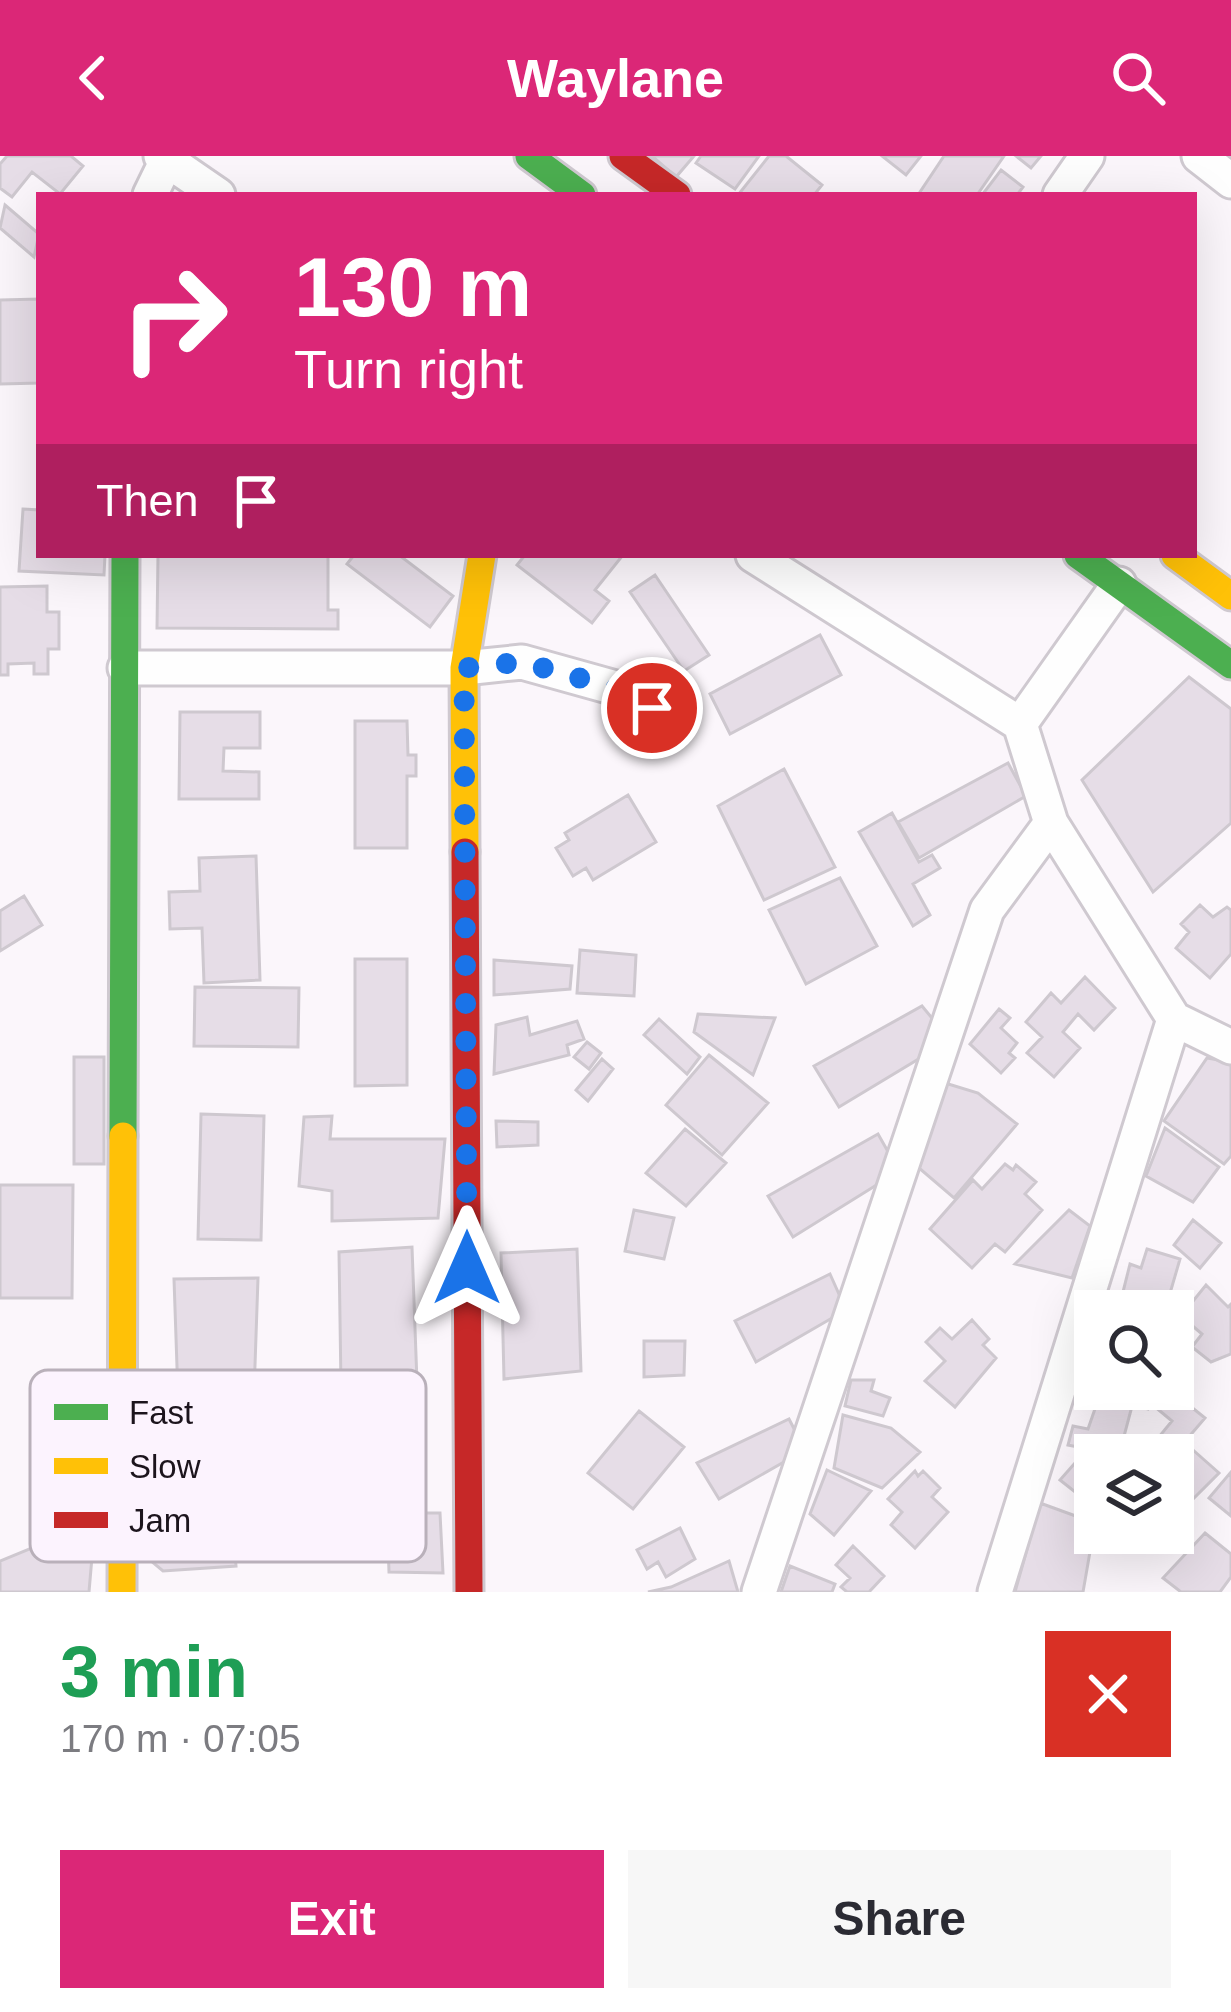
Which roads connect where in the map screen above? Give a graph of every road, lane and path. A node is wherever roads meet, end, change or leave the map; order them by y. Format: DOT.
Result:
graph roads {
  1 [pos="529,156"];
  2 [pos="622,156"];
  3 [pos="1087,156"];
  4 [pos="1199,156"];
  5 [pos="166,157"];
  6 [pos="1231,181"];
  7 [pos="151,192"];
  8 [pos="214,192"];
  9 [pos="578,192"];
  10 [pos="673,192"];
  11 [pos="1062,192"];
  12 [pos="125,558"];
  13 [pos="482,558"];
  14 [pos="758,558"];
  15 [pos="1082,558"];
  16 [pos="1181,558"];
  17 [pos="1227,583"];
  18 [pos="1119,584"];
  19 [pos="1231,665"];
  20 [pos="125,668"];
  21 [pos="464,668"];
  22 [pos="652,708"];
  23 [pos="1019,724"];
  24 [pos="1051,823"];
  25 [pos="1174,1019"];
  26 [pos="1231,1047"];
  27 [pos="123,1370"];
  28 [pos="122,1562"];
  29 [pos="122,1592"];
  30 [pos="469,1592"];
  31 [pos="759,1592"];
  32 [pos="995,1592"];
  1 -- 9 [label="street"];
  2 -- 10 [label="street"];
  3 -- 11 [label="street"];
  4 -- 6 [label="street"];
  5 -- 7 [label="street"];
  5 -- 8 [label="street"];
  12 -- 20 [label="street"];
  13 -- 21 [label="street"];
  14 -- 23 [label="street"];
  15 -- 18 [label="street"];
  16 -- 17 [label="street"];
  18 -- 19 [label="street"];
  18 -- 23 [label="street"];
  20 -- 21 [label="street"];
  20 -- 27 [label="street"];
  21 -- 22 [label="street"];
  21 -- 30 [label="street"];
  23 -- 24 [label="street"];
  24 -- 25 [label="street"];
  24 -- 31 [label="street"];
  25 -- 26 [label="street"];
  25 -- 32 [label="street"];
  28 -- 29 [label="street"];
}
